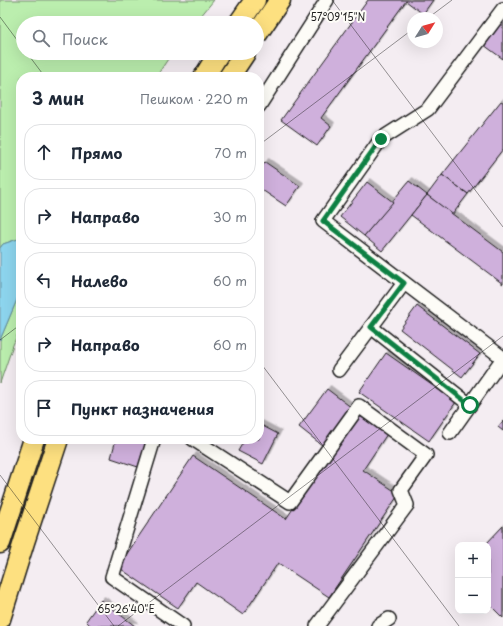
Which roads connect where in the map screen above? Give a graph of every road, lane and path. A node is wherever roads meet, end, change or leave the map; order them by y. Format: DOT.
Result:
graph roads {
  1 [pos="255,0"];
  2 [pos="280,0"];
  3 [pos="327,0"];
  4 [pos="503,9"];
  5 [pos="244,16"];
  6 [pos="264,24"];
  7 [pos="215,60"];
  8 [pos="240,60"];
  9 [pos="207,72"];
  10 [pos="232,72"];
  11 [pos="264,98"];
  12 [pos="404,283"];
  13 [pos="371,327"];
  14 [pos="503,358"];
  15 [pos="339,370"];
  16 [pos="470,405"];
  17 [pos="450,433"];
  18 [pos="32,444"];
  19 [pos="56,444"];
  20 [pos="152,444"];
  21 [pos="201,444"];
  22 [pos="0,543"];
  23 [pos="0,619"];
  24 [pos="183,626"];
  25 [pos="317,626"];
  1 -- 5 [label="highway"];
  2 -- 6 [label="highway"];
  3 -- 11 [label="lane"];
  4 -- 12 [label="lane"];
  7 -- 9 [label="highway"];
  8 -- 10 [label="highway"];
  12 -- 13 [label="lane"];
  12 -- 14 [label="lane"];
  13 -- 15 [label="lane"];
  13 -- 16 [label="lane"];
  14 -- 16 [label="lane"];
  16 -- 17 [label="lane"];
  18 -- 22 [label="highway"];
  19 -- 23 [label="highway"];
  20 -- 24 [label="lane"];
  21 -- 25 [label="lane"];
}
